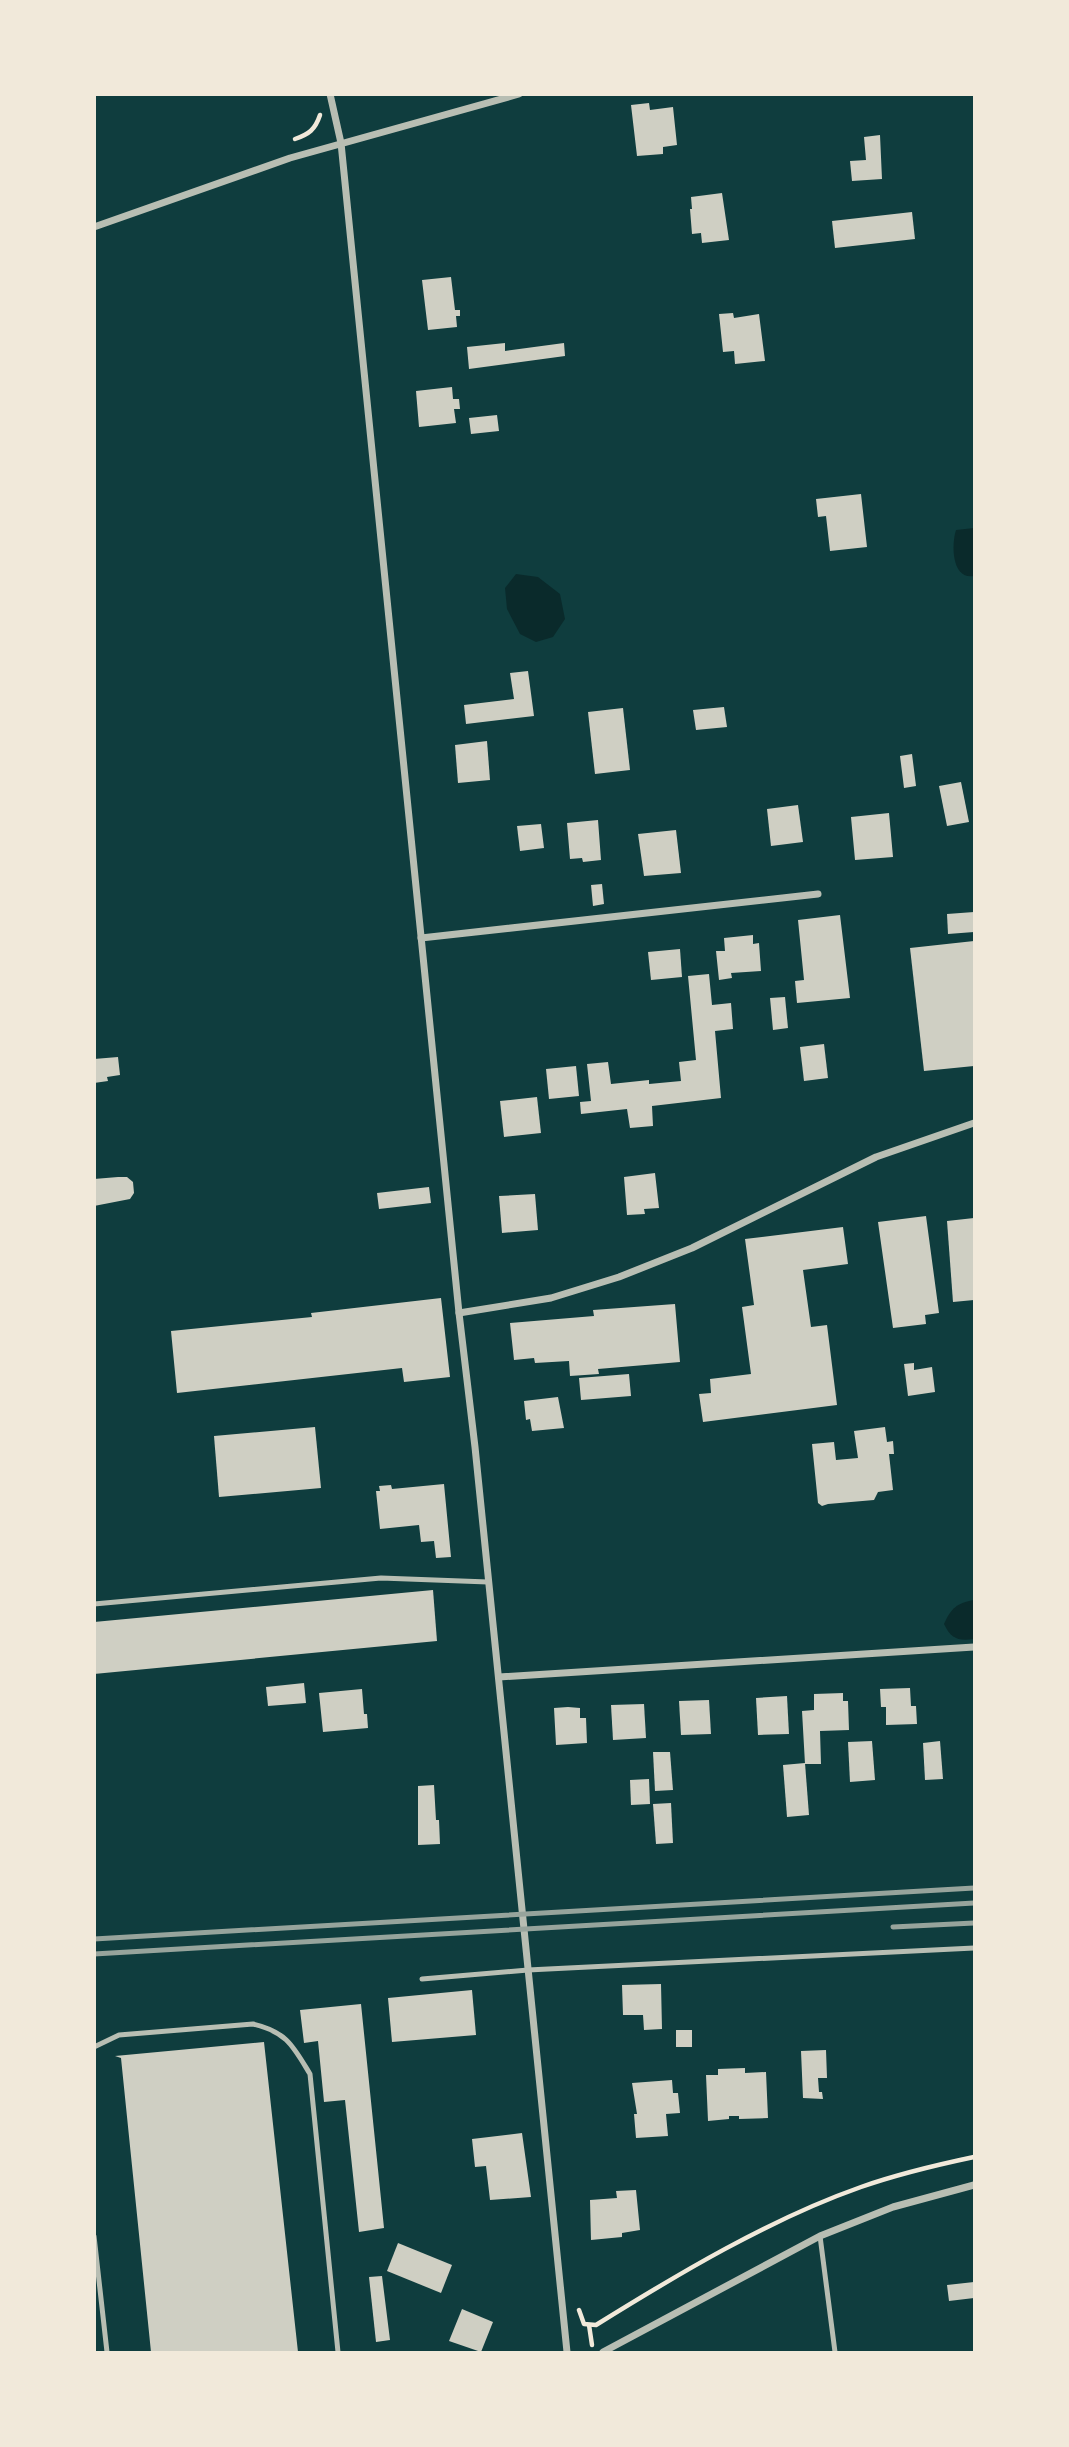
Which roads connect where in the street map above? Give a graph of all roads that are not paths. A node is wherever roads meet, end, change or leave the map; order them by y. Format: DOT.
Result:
graph roads {
  1 [pos="330,94"];
  2 [pos="519,94"];
  3 [pos="341,143"];
  4 [pos="94,227"];
  5 [pos="818,894"];
  6 [pos="421,938"];
  7 [pos="975,1123"];
  8 [pos="459,1313"];
  9 [pos="488,1581"];
  10 [pos="94,1604"];
  11 [pos="975,1647"];
  12 [pos="499,1677"];
  13 [pos="975,1948"];
  14 [pos="528,1970"];
  15 [pos="422,1979"];
  16 [pos="94,2048"];
  17 [pos="975,2185"];
  18 [pos="94,2236"];
  19 [pos="820,2236"];
  20 [pos="107,2353"];
  21 [pos="338,2353"];
  22 [pos="567,2353"];
  23 [pos="603,2353"];
  24 [pos="835,2353"];
  1 -- 3 [label="street"];
  2 -- 3 [label="street"];
  3 -- 4 [label="street"];
  3 -- 6 [label="street"];
  5 -- 6 [label="street"];
  6 -- 8 [label="street"];
  7 -- 8 [label="street"];
  8 -- 9 [label="street"];
  9 -- 10 [label="lane"];
  9 -- 12 [label="street"];
  11 -- 12 [label="street"];
  12 -- 14 [label="street"];
  13 -- 14 [label="lane"];
  14 -- 15 [label="lane"];
  14 -- 22 [label="street"];
  16 -- 21 [label="lane"];
  17 -- 19 [label="street"];
  18 -- 20 [label="lane"];
  19 -- 23 [label="street"];
  19 -- 24 [label="lane"];
}
